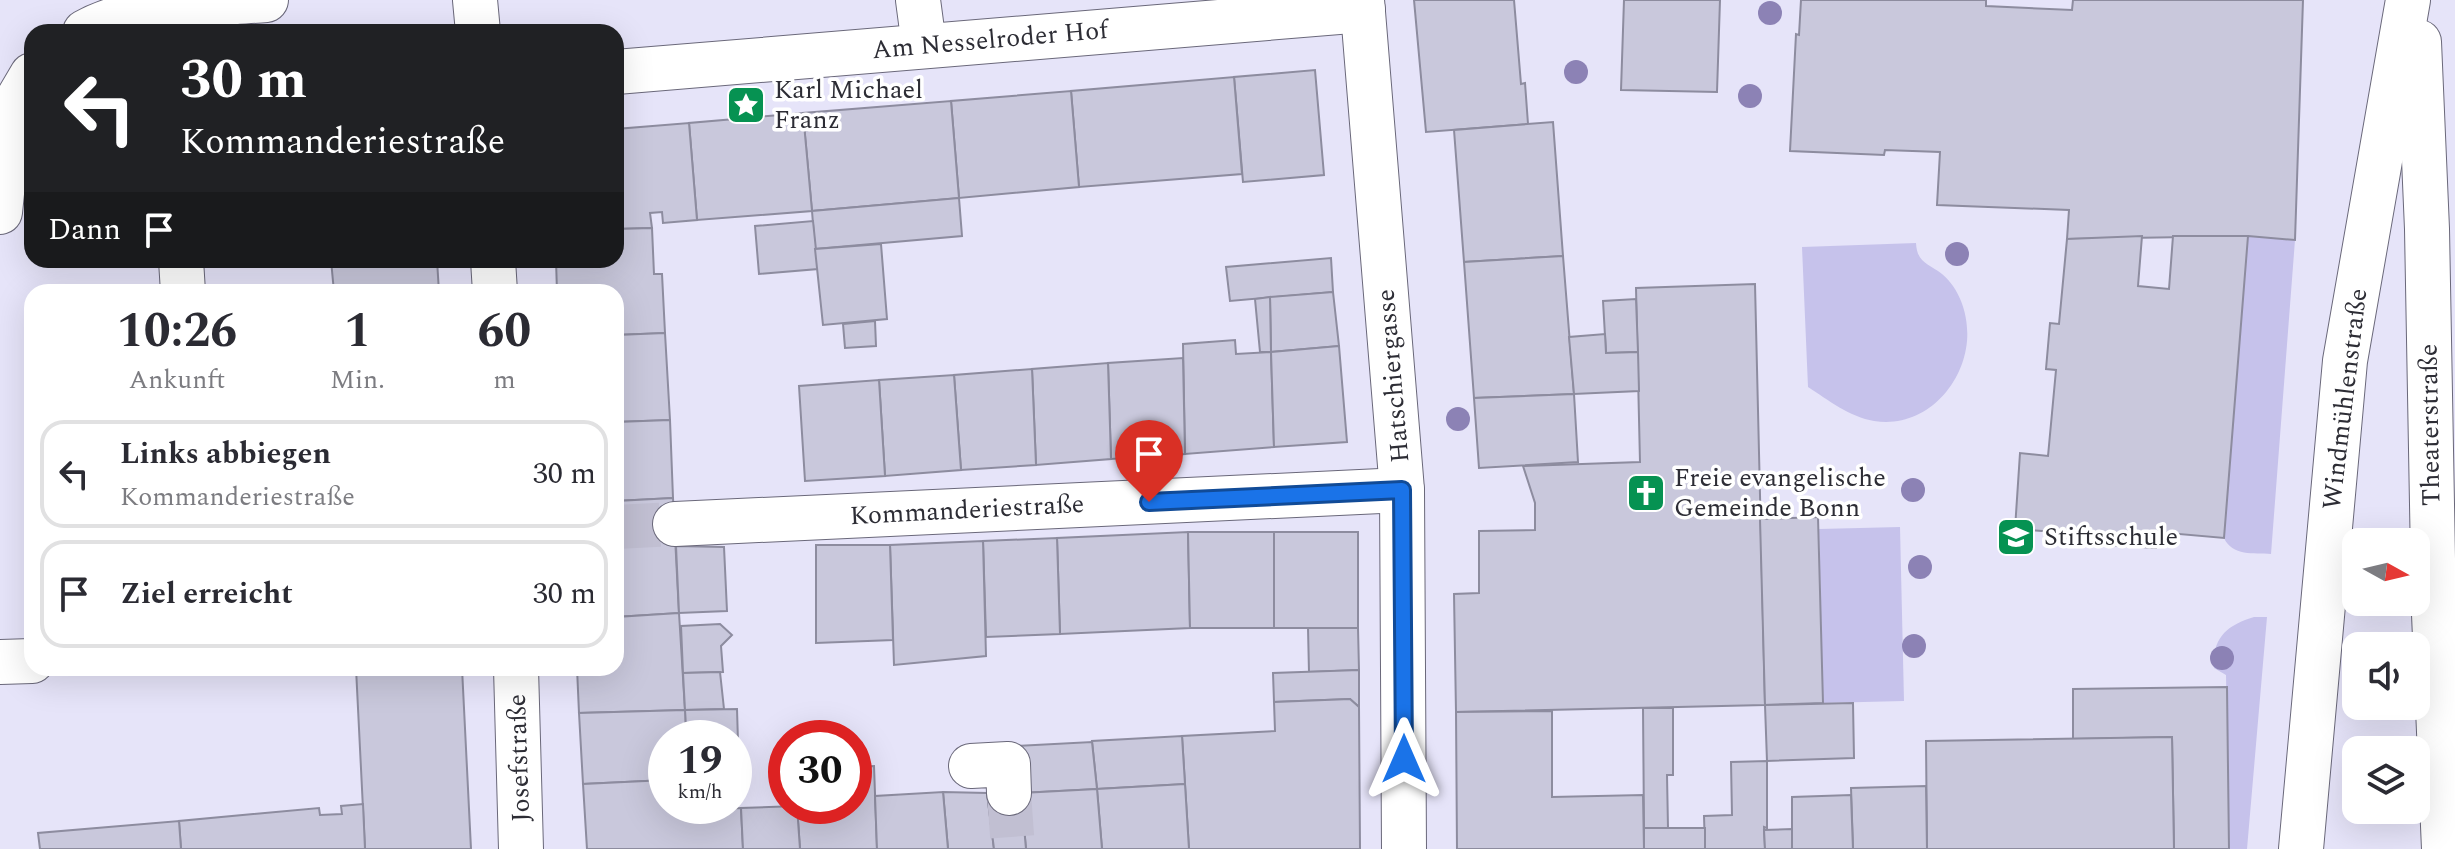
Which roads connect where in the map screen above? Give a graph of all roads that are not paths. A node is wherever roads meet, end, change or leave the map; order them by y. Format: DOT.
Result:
graph roads {
  1 [pos="266,0"];
  2 [pos="475,0"];
  3 [pos="918,0"];
  4 [pos="2408,0"];
  5 [pos="2417,0"];
  6 [pos="1363,5"];
  7 [pos="188,19"];
  8 [pos="103,24"];
  9 [pos="477,24"];
  10 [pos="924,45"];
  11 [pos="624,71"];
  12 [pos="24,89"];
  13 [pos="0,212"];
  14 [pos="1402,490"];
  15 [pos="675,524"];
  16 [pos="24,661"];
  17 [pos="0,662"];
  18 [pos="516,676"];
  19 [pos="2448,758"];
  20 [pos="971,766"];
  21 [pos="1009,793"];
  22 [pos="521,849"];
  23 [pos="1404,849"];
  24 [pos="2301,849"];
  25 [pos="2444,849"];
  1 -- 7 [label="street"];
  2 -- 9 [label="street"];
  3 -- 10 [label="street"];
  4 -- 24 [label="street, Windmühlenstraße"];
  5 -- 19 [label="street, Theaterstraße"];
  6 -- 10 [label="street, Am Nesselroder Hof"];
  6 -- 14 [label="street, Hatschiergasse"];
  7 -- 8 [label="street"];
  10 -- 11 [label="street, Am Nesselroder Hof"];
  12 -- 13 [label="street"];
  14 -- 15 [label="street, Kommanderiestraße"];
  14 -- 23 [label="street, Hatschiergasse"];
  16 -- 17 [label="street"];
  18 -- 22 [label="street, Josefstraße"];
  19 -- 25 [label="street, Theaterstraße"];
  20 -- 21 [label="street"];
}
